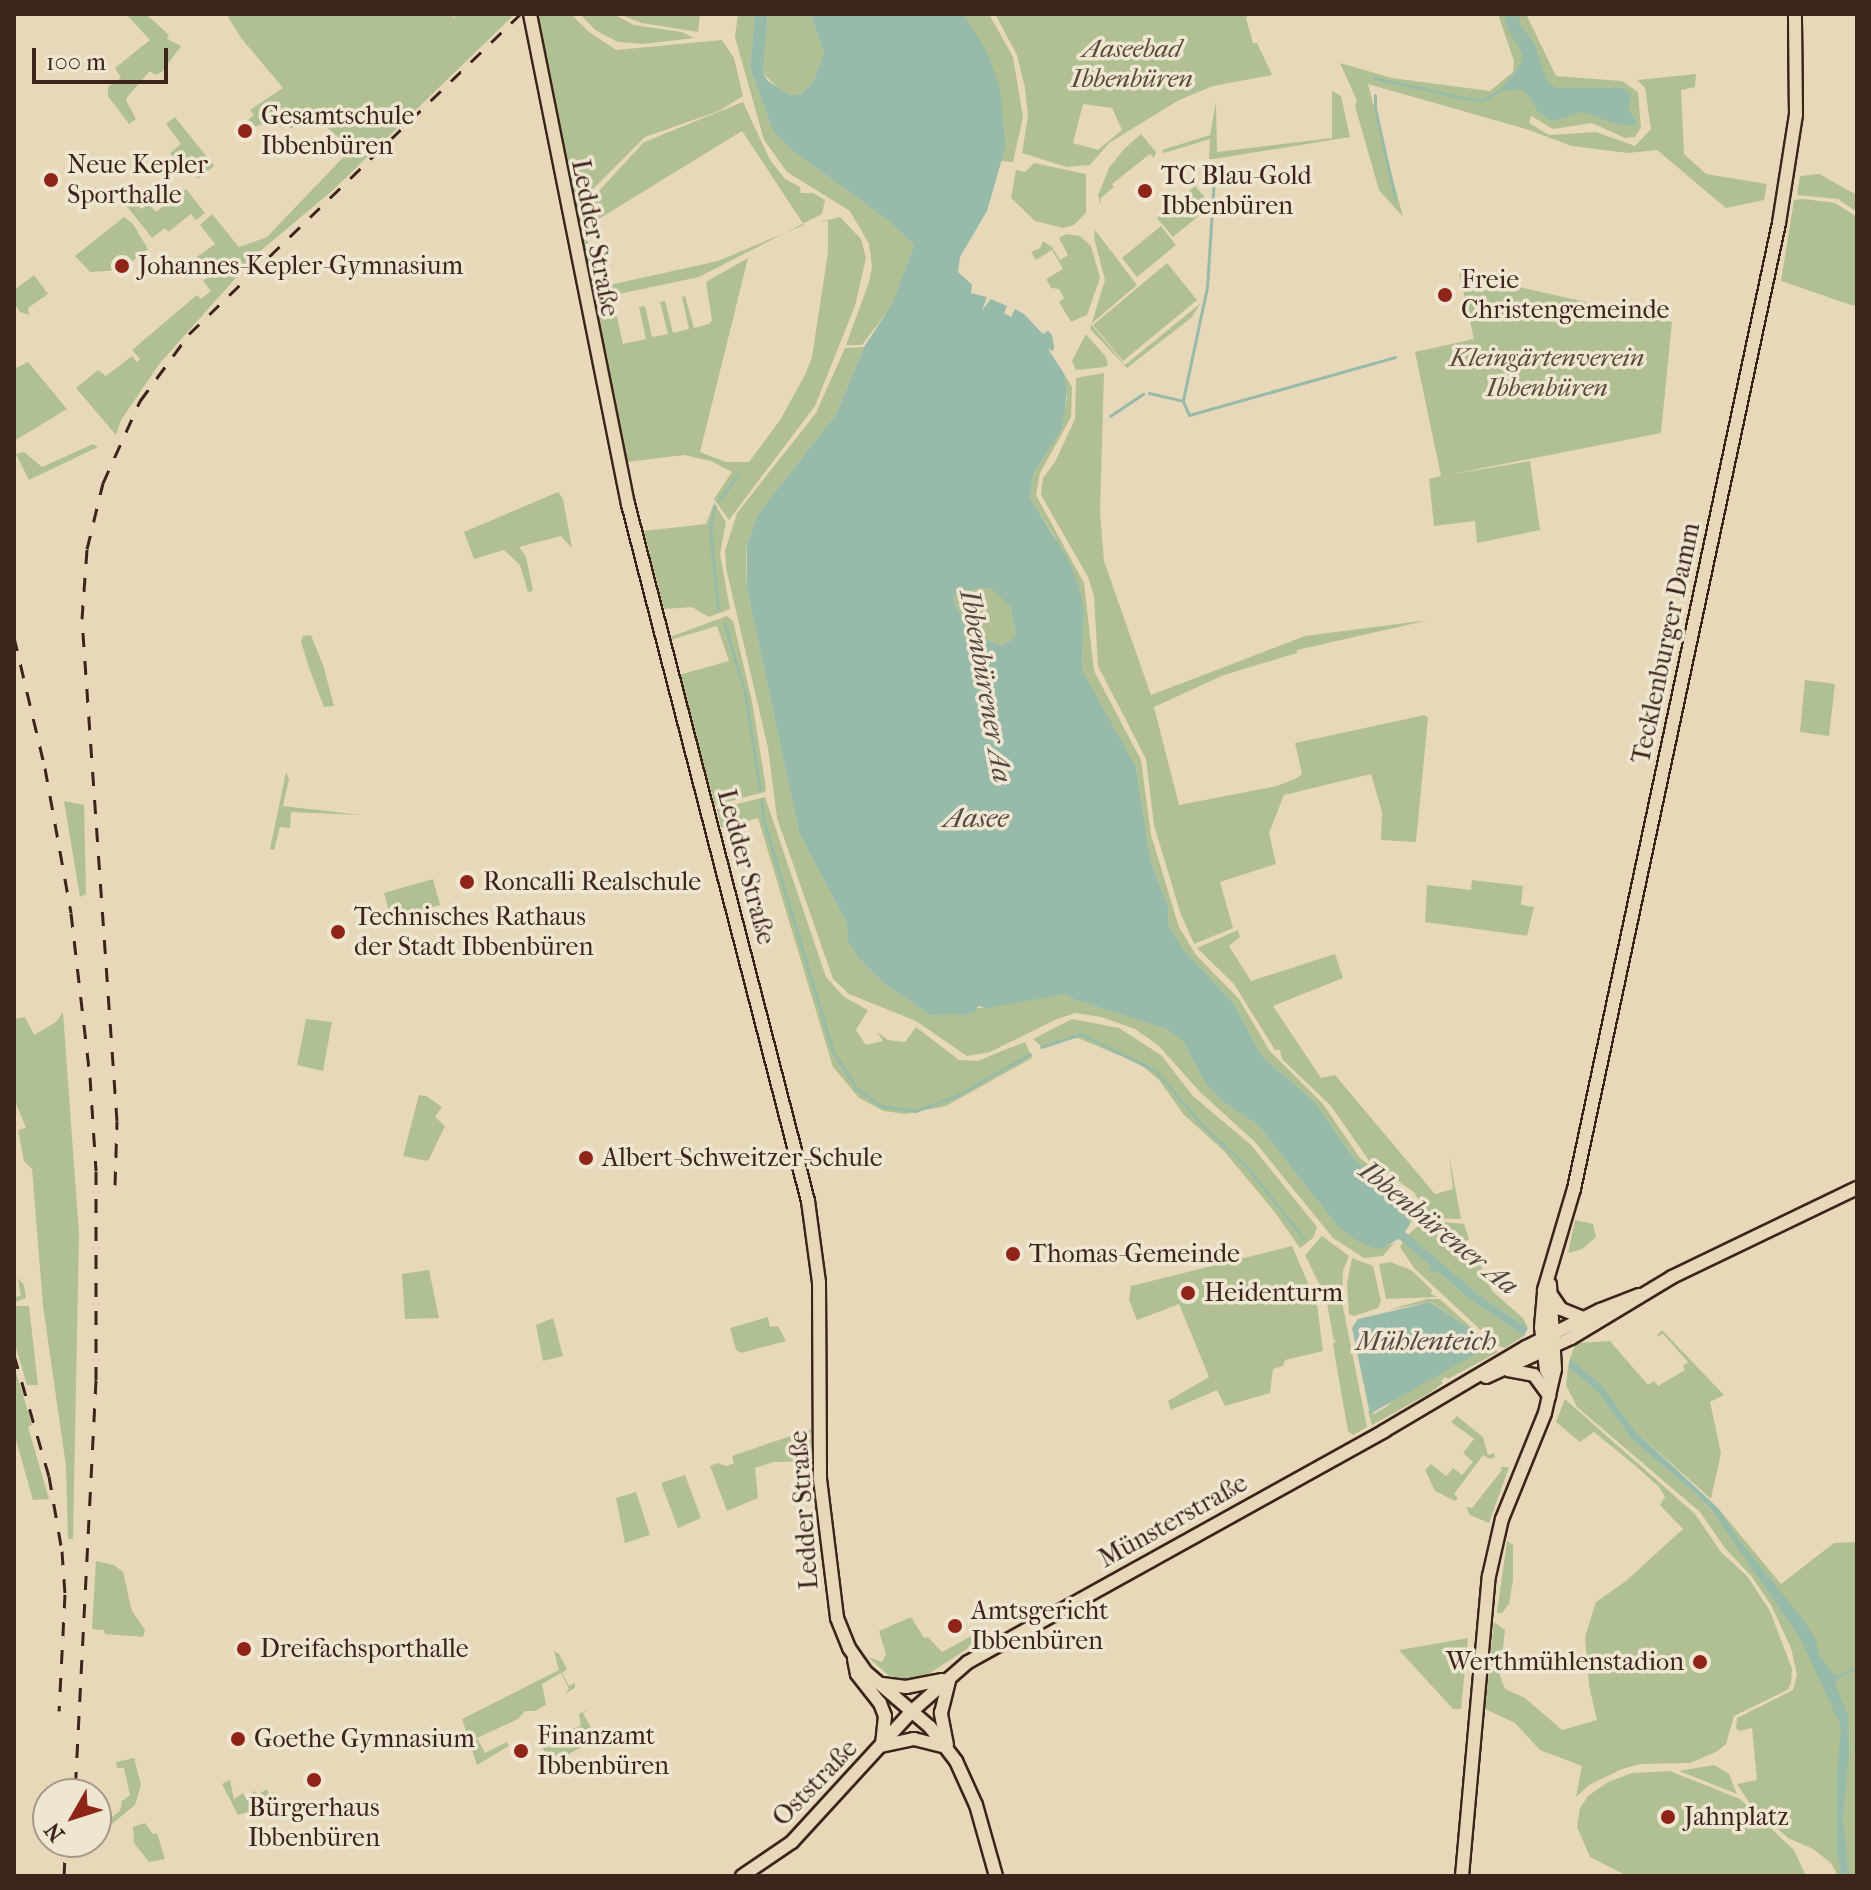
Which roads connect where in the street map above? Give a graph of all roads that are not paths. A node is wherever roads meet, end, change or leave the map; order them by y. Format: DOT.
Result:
graph roads {
  1 [pos="530,14"];
  2 [pos="1795,14"];
  3 [pos="1857,1188"];
  4 [pos="1549,1277"];
  5 [pos="1550,1294"];
  6 [pos="1639,1295"];
  7 [pos="1583,1318"];
  8 [pos="1549,1342"];
  9 [pos="1505,1370"];
  10 [pos="1466,1384"];
  11 [pos="1549,1396"];
  12 [pos="853,1656"];
  13 [pos="950,1676"];
  14 [pos="879,1684"];
  15 [pos="912,1711"];
  16 [pos="881,1746"];
  17 [pos="948,1749"];
  18 [pos="742,1876"];
  19 [pos="996,1876"];
  20 [pos="1462,1876"];
  1 -- 12 [label="main road, Ledder Straße"];
  2 -- 4 [label="main road, Tecklenburger Damm"];
  3 -- 6 [label="main road, Münsterstraße"];
  4 -- 5 [label="main road, Tecklenburger Damm"];
  4 -- 8 [label="main road, Tecklenburger Damm"];
  5 -- 7 [label="main road"];
  5 -- 8 [label="main road, Tecklenburger Damm"];
  6 -- 7 [label="main road, Münsterstraße"];
  6 -- 8 [label="main road, Münsterstraße"];
  7 -- 8 [label="main road, Münsterstraße"];
  8 -- 9 [label="main road, Münsterstraße"];
  8 -- 10 [label="main road, Münsterstraße"];
  8 -- 11 [label="main road"];
  9 -- 10 [label="main road, Münsterstraße"];
  9 -- 11 [label="main road"];
  10 -- 13 [label="main road, Münsterstraße"];
  11 -- 20 [label="main road"];
  12 -- 14 [label="main road, Ledder Straße"];
  12 -- 16 [label="main road"];
  13 -- 14 [label="main road"];
  13 -- 15 [label="main road, Münsterstraße"];
  13 -- 17 [label="main road"];
  14 -- 15 [label="main road, Ledder Straße"];
  15 -- 16 [label="main road, Oststraße"];
  15 -- 17 [label="main road, Ledder Straße"];
  16 -- 17 [label="main road"];
  16 -- 18 [label="main road, Oststraße"];
  17 -- 19 [label="main road"];
}
